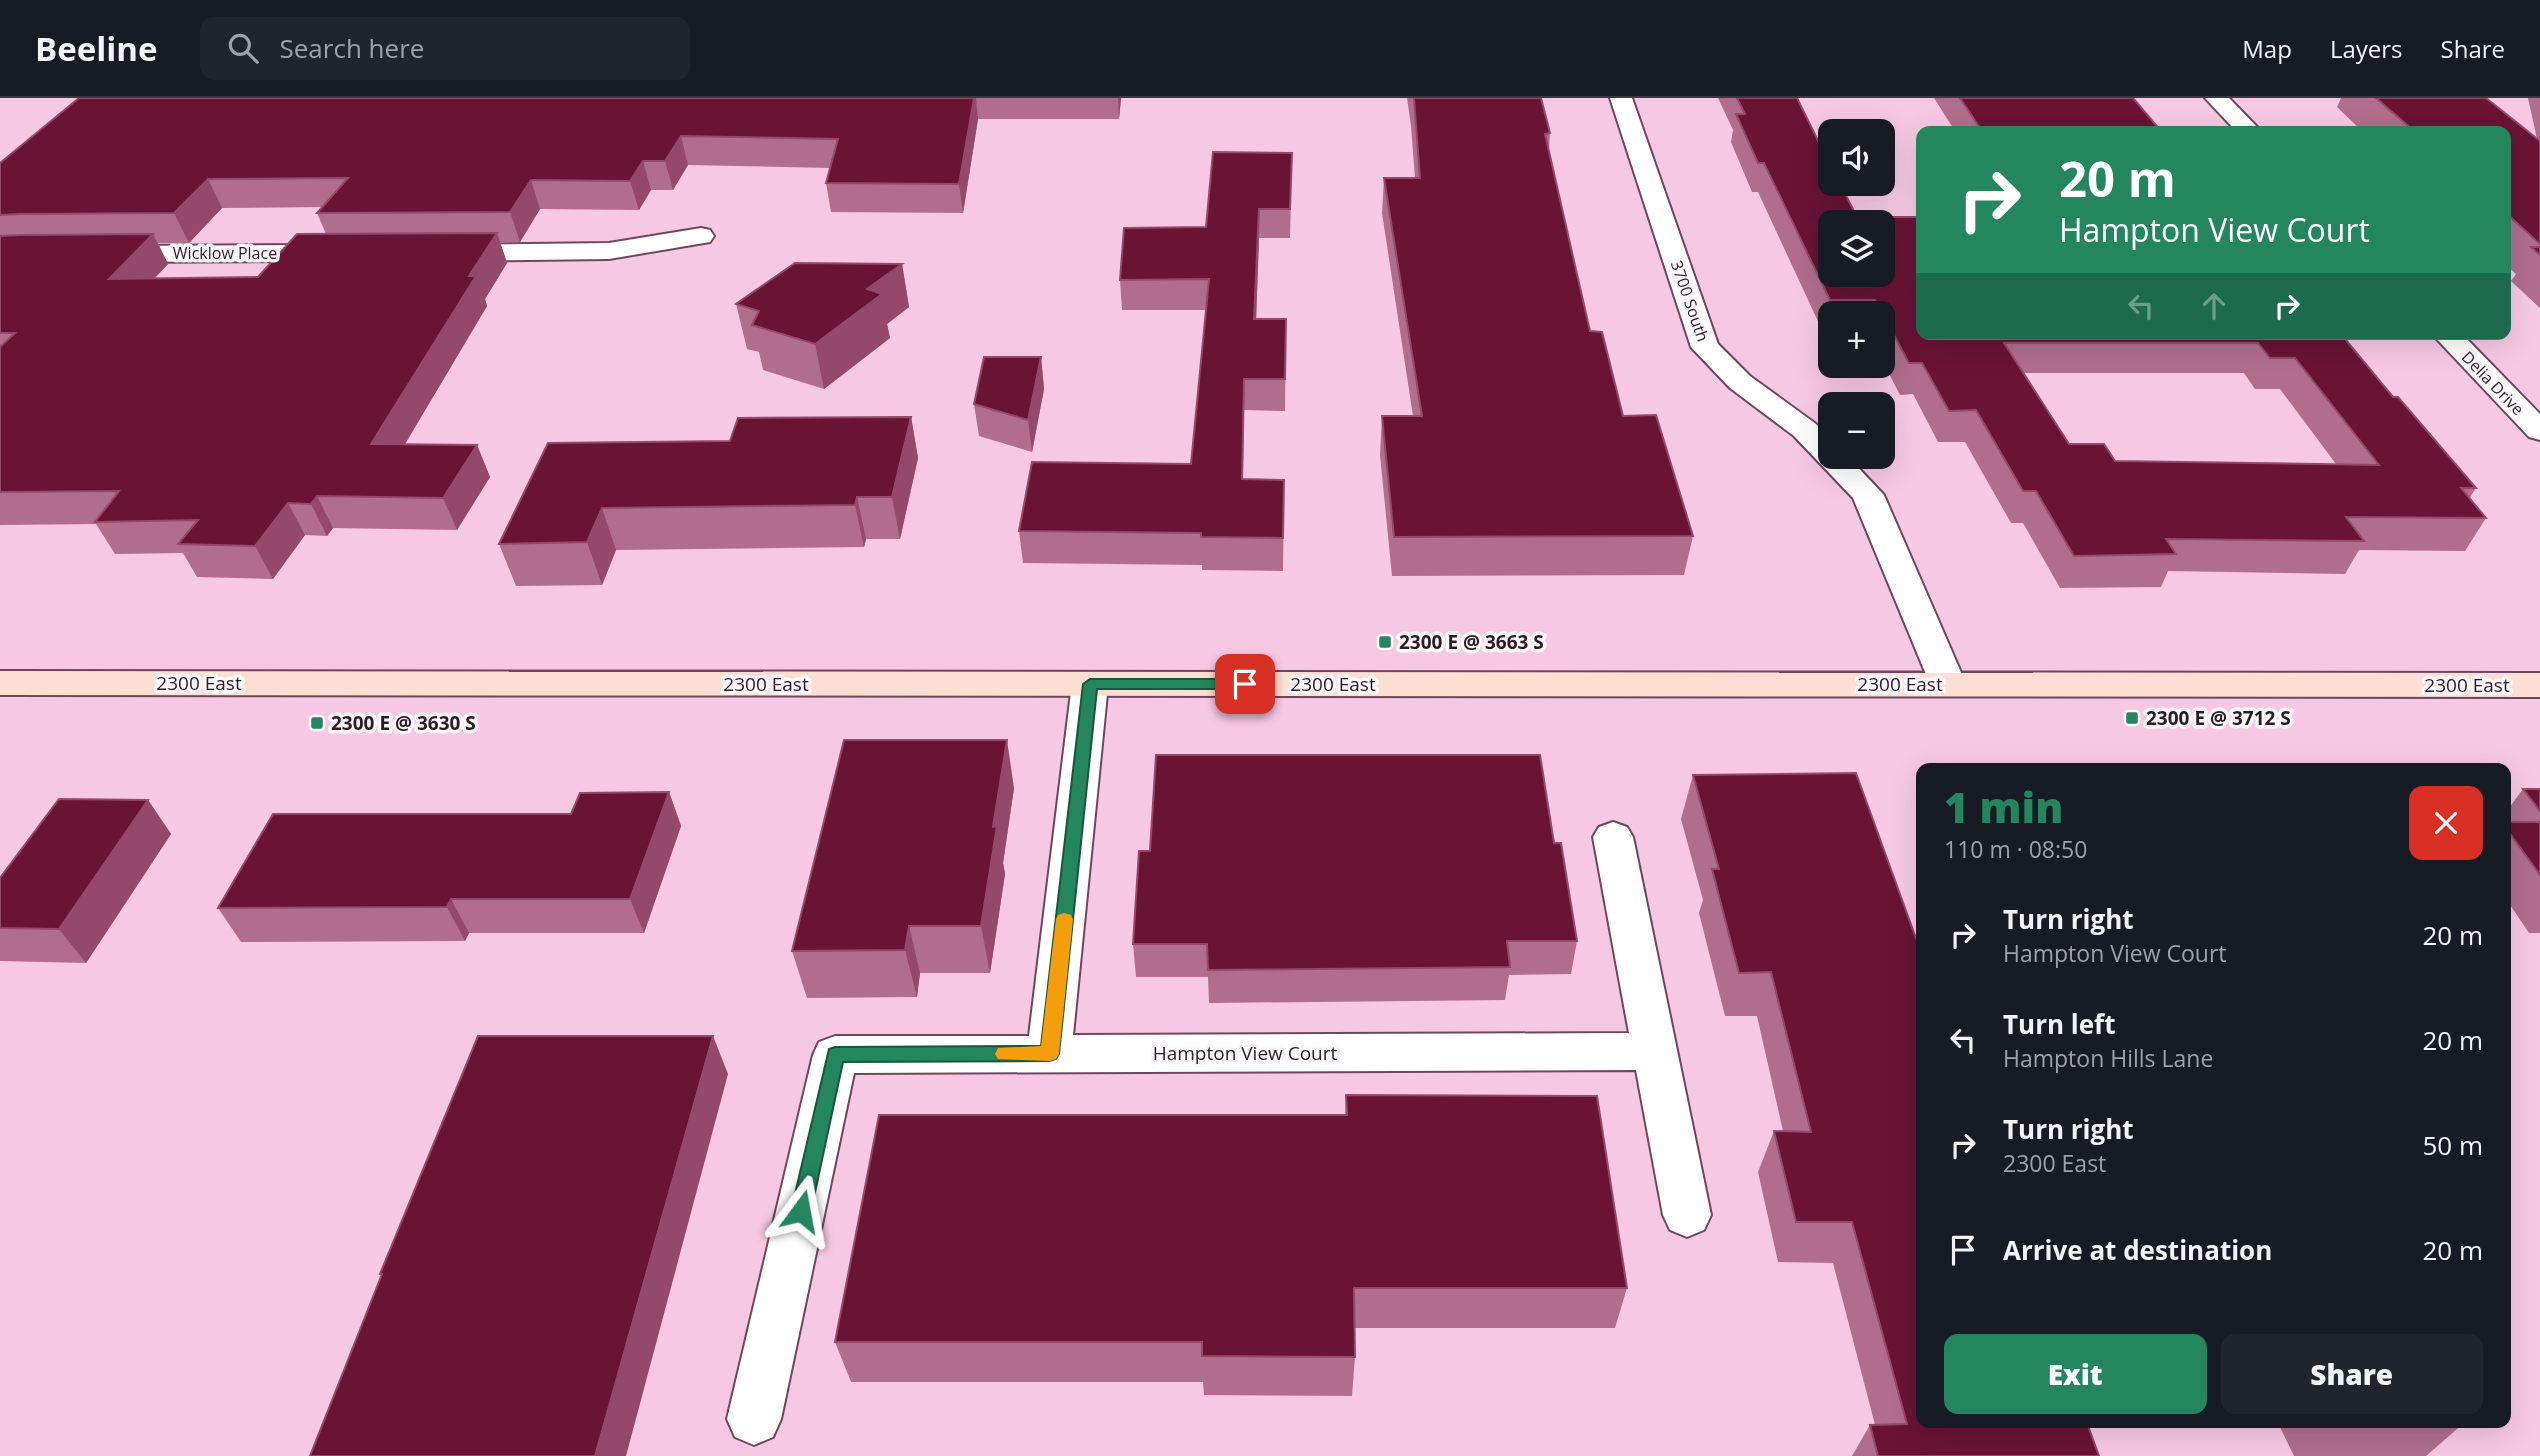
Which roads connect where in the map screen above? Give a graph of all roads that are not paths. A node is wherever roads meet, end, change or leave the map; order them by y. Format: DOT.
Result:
graph roads {
  1 [pos="1621,98"];
  2 [pos="2217,98"];
  3 [pos="2244,126"];
  4 [pos="701,236"];
  5 [pos="356,253"];
  6 [pos="426,253"];
  7 [pos="79,254"];
  8 [pos="2452,340"];
  9 [pos="2540,431"];
  10 [pos="1818,443"];
  11 [pos="1843,469"];
  12 [pos="0,683"];
  13 [pos="1090,684"];
  14 [pos="1948,684"];
  15 [pos="2540,685"];
  16 [pos="1613,836"];
  17 [pos="1654,1051"];
  18 [pos="1049,1054"];
  19 [pos="1687,1215"];
  20 [pos="754,1419"];
  1 -- 10 [label="street, 3700 South"];
  2 -- 3 [label="street"];
  4 -- 6 [label="street"];
  5 -- 7 [label="street, Wicklow Place"];
  8 -- 9 [label="street, Delia Drive"];
  11 -- 14 [label="street, 3700 South"];
  12 -- 13 [label="main road, 2300 East"];
  13 -- 14 [label="main road, 2300 East"];
  13 -- 18 [label="street"];
  14 -- 15 [label="main road, 2300 East"];
  16 -- 17 [label="street"];
  17 -- 18 [label="street, Hampton View Court"];
  17 -- 19 [label="street"];
  18 -- 20 [label="street, Hampton View Court"];
}
